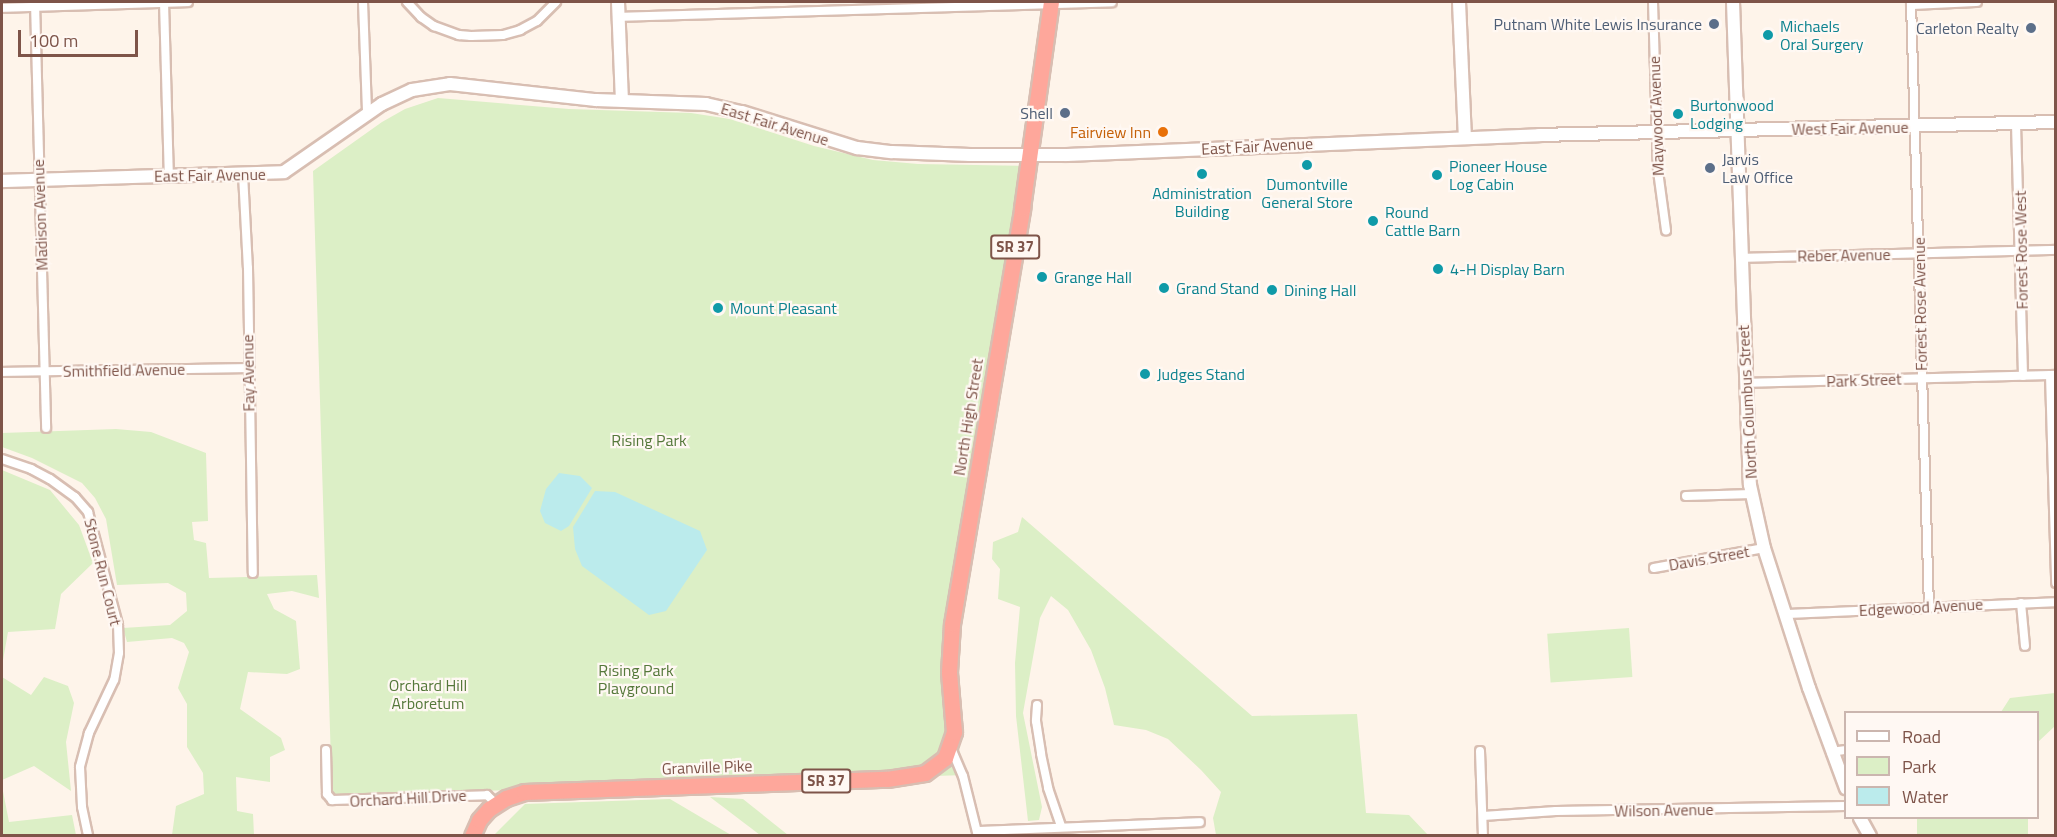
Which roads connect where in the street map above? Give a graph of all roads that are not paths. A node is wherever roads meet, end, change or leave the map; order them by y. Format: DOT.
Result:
graph roads {
  1 [pos="164,2"];
  2 [pos="188,2"];
  3 [pos="363,2"];
  4 [pos="407,2"];
  5 [pos="556,2"];
  6 [pos="618,2"];
  7 [pos="1051,2"];
  8 [pos="1112,2"];
  9 [pos="1459,2"];
  10 [pos="1653,2"];
  11 [pos="1733,2"];
  12 [pos="1977,2"];
  13 [pos="1911,3"];
  14 [pos="35,4"];
  15 [pos="836,6"];
  16 [pos="2,8"];
  17 [pos="619,17"];
  18 [pos="622,100"];
  19 [pos="367,113"];
  20 [pos="2055,123"];
  21 [pos="2016,124"];
  22 [pos="1916,126"];
  23 [pos="1737,130"];
  24 [pos="1657,132"];
  25 [pos="1465,138"];
  26 [pos="1029,156"];
  27 [pos="243,174"];
  28 [pos="169,176"];
  29 [pos="39,180"];
  30 [pos="2,181"];
  31 [pos="1666,230"];
  32 [pos="2055,250"];
  33 [pos="2021,251"];
  34 [pos="1918,253"];
  35 [pos="1741,258"];
  36 [pos="247,368"];
  37 [pos="2,372"];
  38 [pos="45,372"];
  39 [pos="2053,375"];
  40 [pos="2023,376"];
  41 [pos="1922,378"];
  42 [pos="1745,383"];
  43 [pos="46,428"];
  44 [pos="2,459"];
  45 [pos="1752,494"];
  46 [pos="1686,496"];
  47 [pos="1764,548"];
  48 [pos="1654,568"];
  49 [pos="253,573"];
  50 [pos="2055,583"];
  51 [pos="2055,602"];
  52 [pos="2021,603"];
  53 [pos="1929,607"];
  54 [pos="1786,614"];
  55 [pos="2025,646"];
  56 [pos="1037,705"];
  57 [pos="951,748"];
  58 [pos="326,750"];
  59 [pos="1844,750"];
  60 [pos="1480,751"];
  61 [pos="1831,752"];
  62 [pos="1844,785"];
  63 [pos="496,804"];
  64 [pos="1844,806"];
  65 [pos="1482,816"];
  66 [pos="1861,819"];
  67 [pos="1200,822"];
  68 [pos="1061,826"];
  69 [pos="977,833"];
  70 [pos="88,836"];
  71 [pos="472,836"];
  72 [pos="1483,836"];
  73 [pos="1870,836"];
  1 -- 2 [label="street"];
  1 -- 14 [label="street"];
  1 -- 28 [label="street"];
  3 -- 19 [label="street"];
  4 -- 5 [label="street"];
  6 -- 17 [label="main road"];
  7 -- 8 [label="street"];
  7 -- 15 [label="street"];
  7 -- 26 [label="highway, North High Street / SR 37"];
  9 -- 25 [label="main road"];
  10 -- 24 [label="street, Maywood Avenue"];
  11 -- 23 [label="main road, North Columbus Street"];
  12 -- 13 [label="street"];
  13 -- 22 [label="street, Forest Rose Avenue"];
  14 -- 16 [label="street"];
  14 -- 29 [label="street, Madison Avenue"];
  15 -- 17 [label="street"];
  17 -- 18 [label="main road"];
  18 -- 19 [label="main road, East Fair Avenue"];
  18 -- 26 [label="main road, East Fair Avenue"];
  19 -- 27 [label="main road, East Fair Avenue"];
  20 -- 21 [label="main road, West Fair Avenue"];
  21 -- 22 [label="main road, West Fair Avenue"];
  21 -- 33 [label="street, Forest Rose West"];
  22 -- 23 [label="main road, West Fair Avenue"];
  22 -- 34 [label="street, Forest Rose Avenue"];
  23 -- 24 [label="main road, West Fair Avenue"];
  23 -- 35 [label="main road, North Columbus Street"];
  24 -- 25 [label="main road, West Fair Avenue"];
  24 -- 31 [label="street, Maywood Avenue"];
  25 -- 26 [label="main road, East Fair Avenue"];
  26 -- 57 [label="highway, North High Street / SR 37"];
  27 -- 28 [label="main road, East Fair Avenue"];
  27 -- 36 [label="street, Fay Avenue"];
  28 -- 29 [label="main road, East Fair Avenue"];
  29 -- 30 [label="main road, East Fair Avenue"];
  29 -- 38 [label="street, Madison Avenue"];
  32 -- 33 [label="street, Reber Avenue"];
  33 -- 34 [label="street, Reber Avenue"];
  33 -- 40 [label="street, Forest Rose West"];
  34 -- 35 [label="street, Reber Avenue"];
  34 -- 41 [label="street, Forest Rose Avenue"];
  35 -- 42 [label="main road, North Columbus Street"];
  36 -- 38 [label="street, Smithfield Avenue"];
  36 -- 49 [label="street, Fay Avenue"];
  37 -- 38 [label="street, Smithfield Avenue"];
  38 -- 43 [label="street, Madison Avenue"];
  39 -- 40 [label="street, Park Street"];
  39 -- 50 [label="street"];
  40 -- 41 [label="street, Park Street"];
  41 -- 42 [label="street, Park Street"];
  41 -- 53 [label="street, Forest Rose Avenue"];
  42 -- 45 [label="main road, North Columbus Street"];
  44 -- 70 [label="street, Stone Run Court"];
  45 -- 46 [label="street"];
  45 -- 47 [label="main road, North Columbus Street"];
  47 -- 48 [label="street, Davis Street"];
  47 -- 54 [label="main road, North Columbus Street"];
  51 -- 52 [label="street, Edgewood Avenue"];
  52 -- 53 [label="street, Edgewood Avenue"];
  52 -- 55 [label="street"];
  53 -- 54 [label="street, Edgewood Avenue"];
  54 -- 61 [label="main road, North Columbus Street"];
  56 -- 68 [label="street"];
  57 -- 63 [label="highway, Granville Pike / SR 37"];
  57 -- 69 [label="street, North High Street"];
  58 -- 63 [label="street, Orchard Hill Drive"];
  59 -- 61 [label="street"];
  60 -- 65 [label="street"];
  61 -- 62 [label="main road, North Columbus Street"];
  63 -- 71 [label="highway, Granville Pike / SR 37"];
  64 -- 65 [label="street, Wilson Avenue"];
  65 -- 72 [label="street"];
  66 -- 73 [label="main road"];
  67 -- 68 [label="street"];
  68 -- 69 [label="street"];
}
